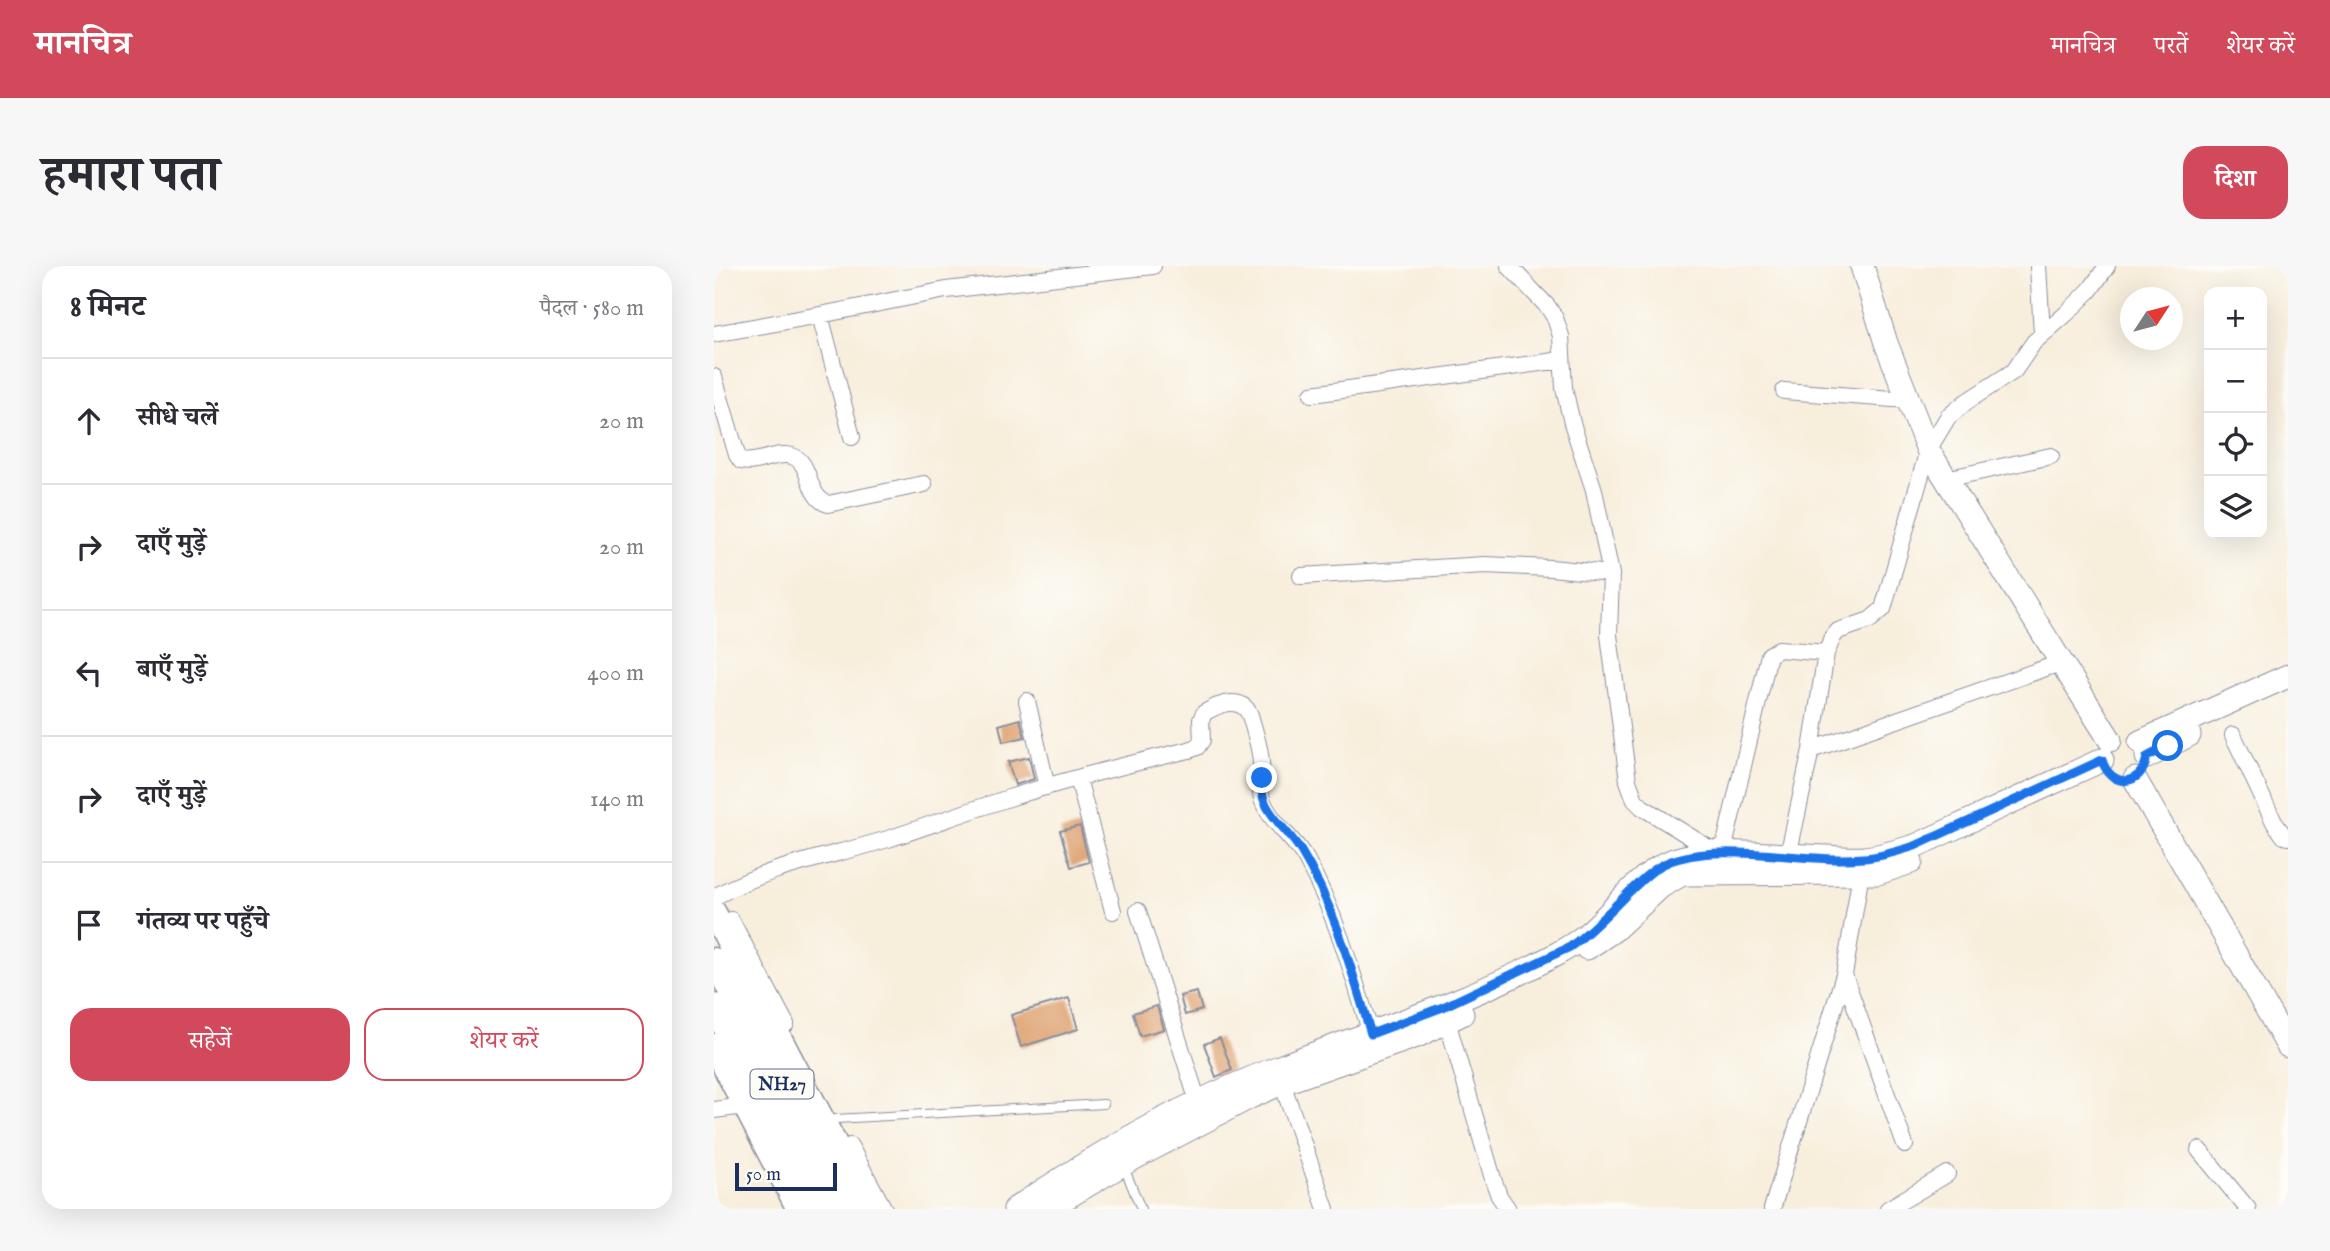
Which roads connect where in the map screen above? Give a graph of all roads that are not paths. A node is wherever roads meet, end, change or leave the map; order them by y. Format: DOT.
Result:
graph roads {
  1 [pos="1153,266"];
  2 [pos="1508,266"];
  3 [pos="1862,266"];
  4 [pos="2038,266"];
  5 [pos="2107,266"];
  6 [pos="1087,269"];
  7 [pos="820,315"];
  8 [pos="2042,333"];
  9 [pos="714,334"];
  10 [pos="1562,360"];
  11 [pos="714,377"];
  12 [pos="1784,391"];
  13 [pos="1312,394"];
  14 [pos="1907,400"];
  15 [pos="852,437"];
  16 [pos="1927,450"];
  17 [pos="2051,456"];
  18 [pos="1946,479"];
  19 [pos="924,484"];
  20 [pos="1611,574"];
  21 [pos="1301,576"];
  22 [pos="1826,653"];
  23 [pos="2063,662"];
  24 [pos="2288,676"];
  25 [pos="2288,691"];
  26 [pos="1027,701"];
  27 [pos="2233,735"];
  28 [pos="1811,750"];
  29 [pos="2144,750"];
  30 [pos="2107,758"];
  31 [pos="1078,778"];
  32 [pos="2135,779"];
  33 [pos="1047,787"];
  34 [pos="2288,837"];
  35 [pos="1788,856"];
  36 [pos="1861,873"];
  37 [pos="715,900"];
  38 [pos="1138,911"];
  39 [pos="1113,912"];
  40 [pos="714,960"];
  41 [pos="1844,975"];
  42 [pos="714,1006"];
  43 [pos="1447,1021"];
  44 [pos="1371,1034"];
  45 [pos="2288,1045"];
  46 [pos="714,1046"];
  47 [pos="1282,1083"];
  48 [pos="1198,1101"];
  49 [pos="1104,1104"];
  50 [pos="745,1106"];
  51 [pos="714,1110"];
  52 [pos="835,1119"];
  53 [pos="1905,1145"];
  54 [pos="2199,1150"];
  55 [pos="1123,1164"];
  56 [pos="1947,1174"];
  57 [pos="1917,1201"];
  58 [pos="799,1209"];
  59 [pos="822,1209"];
  60 [pos="849,1209"];
  61 [pos="869,1209"];
  62 [pos="884,1209"];
  63 [pos="1015,1209"];
  64 [pos="1047,1209"];
  65 [pos="1141,1209"];
  66 [pos="1326,1209"];
  67 [pos="1508,1209"];
  68 [pos="1772,1209"];
  69 [pos="1888,1209"];
  70 [pos="2248,1209"];
  1 -- 6 [label="street"];
  2 -- 10 [label="street"];
  3 -- 14 [label="main road"];
  4 -- 8 [label="street"];
  5 -- 8 [label="street"];
  6 -- 7 [label="street"];
  7 -- 9 [label="street"];
  7 -- 15 [label="street"];
  8 -- 16 [label="street"];
  10 -- 13 [label="street"];
  10 -- 20 [label="street"];
  11 -- 19 [label="street"];
  12 -- 14 [label="street"];
  14 -- 16 [label="main road"];
  16 -- 18 [label="main road"];
  16 -- 22 [label="street"];
  17 -- 18 [label="street"];
  18 -- 23 [label="main road"];
  20 -- 21 [label="street"];
  20 -- 22 [label="street"];
  22 -- 28 [label="street"];
  23 -- 28 [label="street"];
  23 -- 30 [label="main road"];
  24 -- 29 [label="main road"];
  25 -- 29 [label="main road"];
  26 -- 33 [label="street"];
  27 -- 34 [label="street"];
  28 -- 35 [label="street"];
  29 -- 30 [label="main road"];
  29 -- 32 [label="main road"];
  30 -- 32 [label="main road"];
  30 -- 35 [label="main road"];
  30 -- 36 [label="main road"];
  31 -- 33 [label="street"];
  31 -- 39 [label="street"];
  31 -- 44 [label="street"];
  32 -- 45 [label="main road"];
  33 -- 37 [label="street"];
  35 -- 44 [label="main road"];
  36 -- 41 [label="street"];
  36 -- 43 [label="main road"];
  37 -- 52 [label="street"];
  37 -- 61 [label="highway"];
  38 -- 48 [label="street"];
  40 -- 60 [label="highway, NH27"];
  41 -- 53 [label="street"];
  41 -- 68 [label="street"];
  42 -- 59 [label="highway, NH27"];
  43 -- 47 [label="main road"];
  43 -- 67 [label="street"];
  44 -- 48 [label="main road"];
  46 -- 50 [label="highway"];
  47 -- 55 [label="main road"];
  47 -- 66 [label="street"];
  48 -- 63 [label="main road"];
  49 -- 52 [label="lane"];
  50 -- 51 [label="street"];
  50 -- 58 [label="highway"];
  52 -- 62 [label="street"];
  54 -- 70 [label="street"];
  55 -- 64 [label="main road"];
  55 -- 65 [label="lane"];
  56 -- 57 [label="street"];
  57 -- 69 [label="street"];
}
